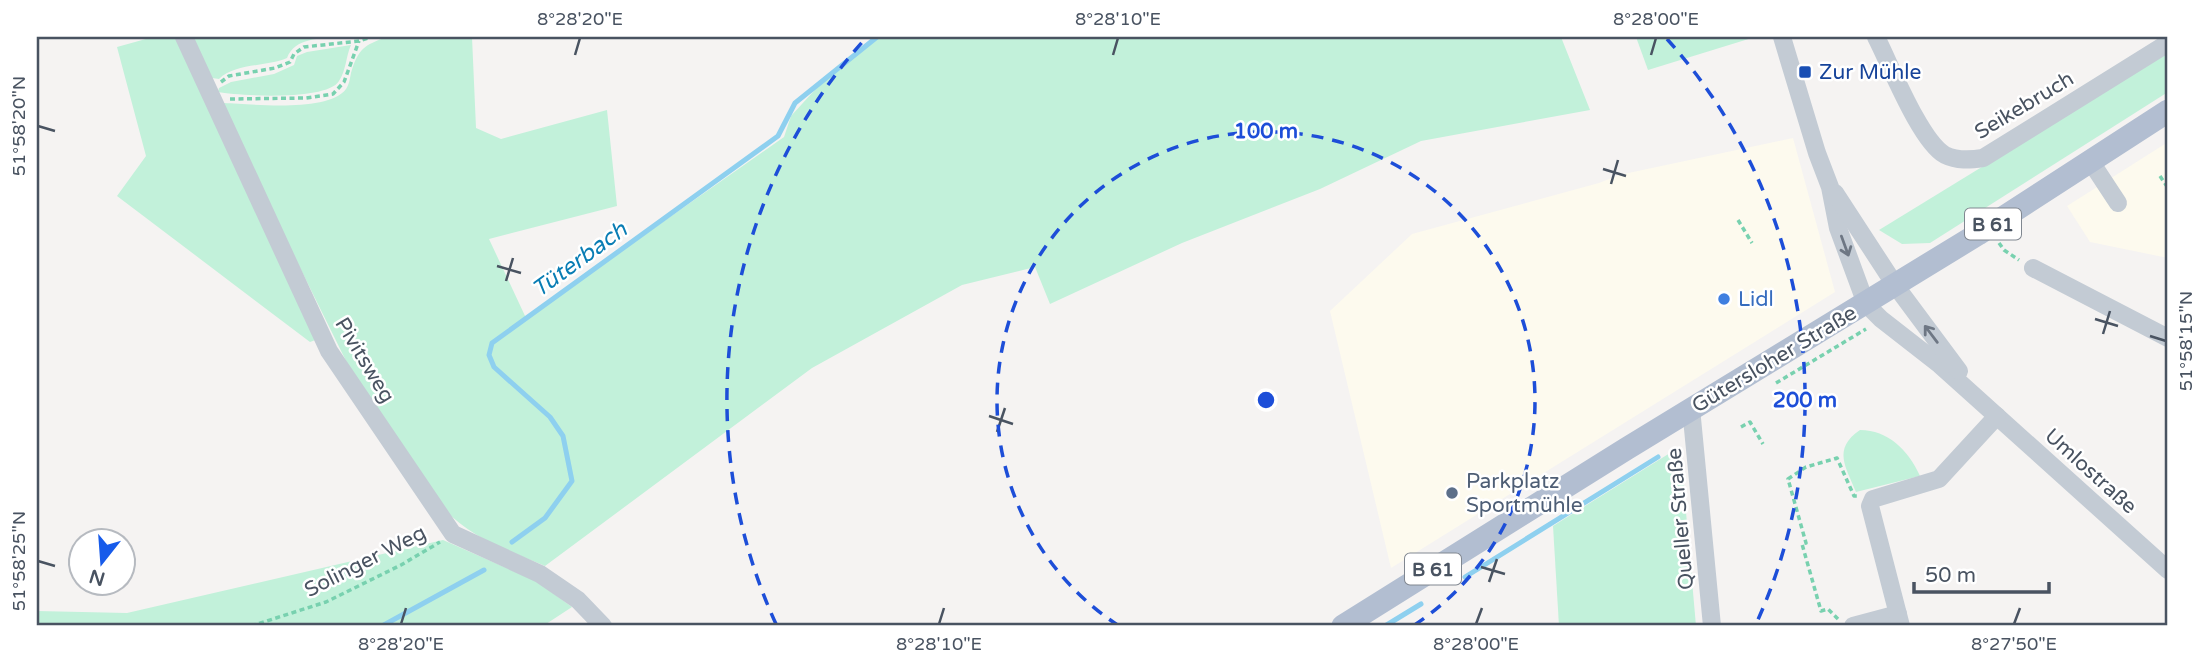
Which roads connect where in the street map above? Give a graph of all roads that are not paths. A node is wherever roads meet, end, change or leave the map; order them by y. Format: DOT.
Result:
graph roads {
  1 [pos="184,37"];
  2 [pos="1782,37"];
  3 [pos="1876,37"];
  4 [pos="2168,43"];
  5 [pos="2168,111"];
  6 [pos="2091,162"];
  7 [pos="1830,187"];
  8 [pos="2118,203"];
  9 [pos="2033,268"];
  10 [pos="1895,285"];
  11 [pos="1866,304"];
  12 [pos="2168,338"];
  13 [pos="1692,408"];
  14 [pos="1991,410"];
  15 [pos="2168,570"];
  16 [pos="1899,620"];
  17 [pos="1351,624"];
  18 [pos="603,626"];
  19 [pos="1712,626"];
  20 [pos="1853,626"];
  1 -- 18 [label="street, Pivitsweg"];
  2 -- 7 [label="street"];
  3 -- 4 [label="street, Seikebruch"];
  5 -- 6 [label="main road, Gütersloher Straße / B 61"];
  6 -- 8 [label="street"];
  6 -- 10 [label="main road, Gütersloher Straße / B 61"];
  7 -- 10 [label="street, Umlostraße"];
  7 -- 11 [label="street, one-way"];
  9 -- 12 [label="street"];
  10 -- 11 [label="main road, Gütersloher Straße / B 61"];
  14 -- 10 [label="street, Umlostraße, one-way"];
  11 -- 13 [label="main road, Gütersloher Straße / B 61"];
  11 -- 14 [label="street, Umlostraße"];
  13 -- 17 [label="main road, Gütersloher Straße / B 61"];
  13 -- 19 [label="street, Queller Straße"];
  14 -- 15 [label="street, Umlostraße"];
  14 -- 16 [label="street"];
  16 -- 20 [label="street"];
}
